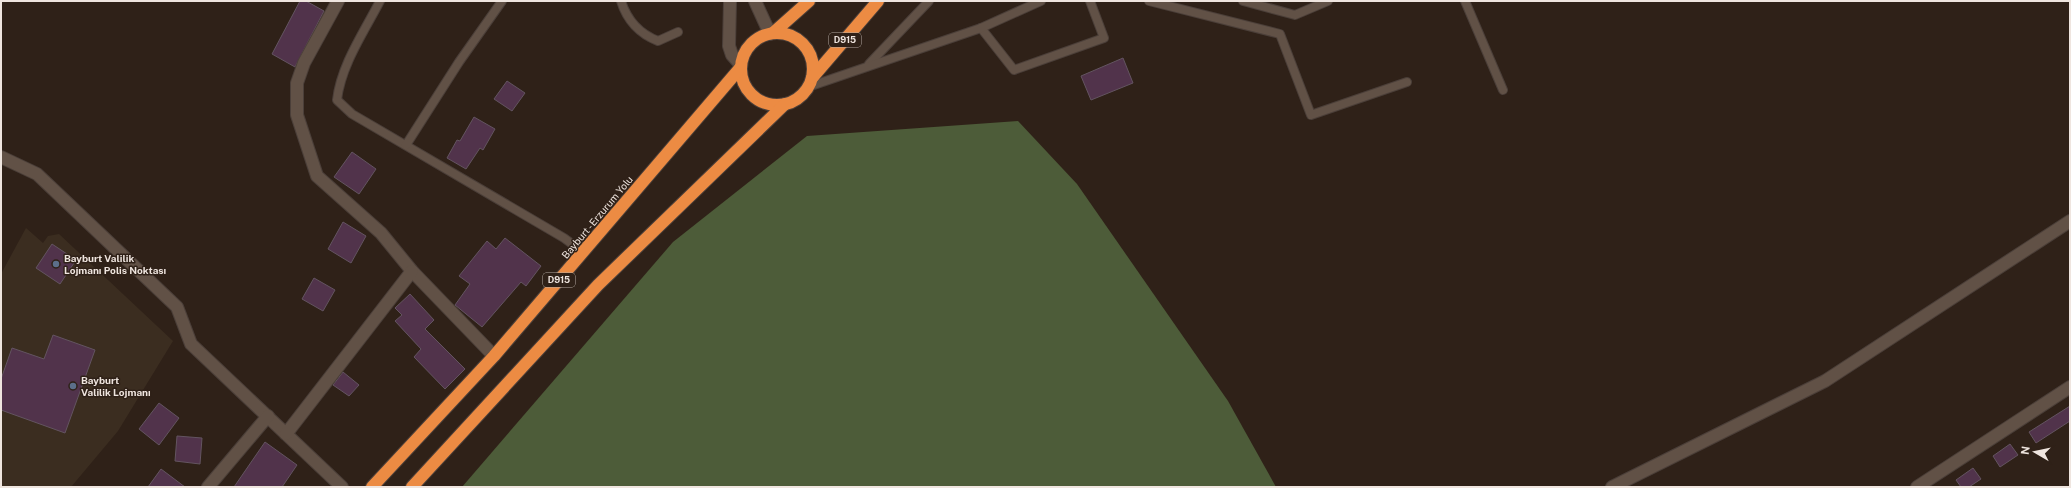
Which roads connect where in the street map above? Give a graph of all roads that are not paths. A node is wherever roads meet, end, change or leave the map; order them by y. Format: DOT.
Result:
graph roads {
  1 [pos="338,1"];
  2 [pos="380,1"];
  3 [pos="502,1"];
  4 [pos="621,1"];
  5 [pos="730,1"];
  6 [pos="754,1"];
  7 [pos="809,1"];
  8 [pos="878,1"];
  9 [pos="929,1"];
  10 [pos="1041,1"];
  11 [pos="1090,1"];
  12 [pos="1149,1"];
  13 [pos="1243,1"];
  14 [pos="1328,1"];
  15 [pos="1465,1"];
  16 [pos="981,28"];
  17 [pos="678,32"];
  18 [pos="772,34"];
  19 [pos="741,66"];
  20 [pos="867,66"];
  21 [pos="1407,82"];
  22 [pos="810,83"];
  23 [pos="1503,90"];
  24 [pos="786,104"];
  25 [pos="406,145"];
  26 [pos="1,157"];
  27 [pos="2070,221"];
  28 [pos="583,252"];
  29 [pos="412,271"];
  30 [pos="494,356"];
  31 [pos="2070,387"];
  32 [pos="268,416"];
  33 [pos="286,434"];
  34 [pos="208,487"];
  35 [pos="342,487"];
  36 [pos="372,487"];
  37 [pos="412,487"];
  38 [pos="1612,487"];
  39 [pos="1917,487"];
  1 -- 29 [label="street"];
  2 -- 25 [label="lane"];
  3 -- 25 [label="lane"];
  4 -- 17 [label="lane"];
  5 -- 19 [label="street"];
  6 -- 18 [label="street"];
  7 -- 18 [label="highway, Bayburt - Erzurum Yolu"];
  8 -- 22 [label="highway, D915"];
  9 -- 20 [label="lane"];
  10 -- 16 [label="lane"];
  11 -- 16 [label="lane"];
  12 -- 21 [label="lane"];
  13 -- 14 [label="lane"];
  15 -- 23 [label="lane"];
  16 -- 20 [label="lane"];
  18 -- 19 [label="highway, Bayburt - Erzurum Yolu"];
  18 -- 22 [label="highway"];
  19 -- 24 [label="highway"];
  19 -- 28 [label="highway, Bayburt - Erzurum Yolu / D915"];
  20 -- 22 [label="lane"];
  22 -- 24 [label="highway"];
  24 -- 37 [label="highway"];
  25 -- 28 [label="lane"];
  26 -- 32 [label="street"];
  27 -- 38 [label="street"];
  28 -- 30 [label="highway, Bayburt - Erzurum Yolu / D915"];
  29 -- 30 [label="street"];
  29 -- 33 [label="street"];
  30 -- 36 [label="highway, Bayburt - Erzurum Yolu / D915"];
  31 -- 39 [label="street"];
  32 -- 33 [label="street"];
  32 -- 34 [label="street"];
  33 -- 35 [label="street"];
}
